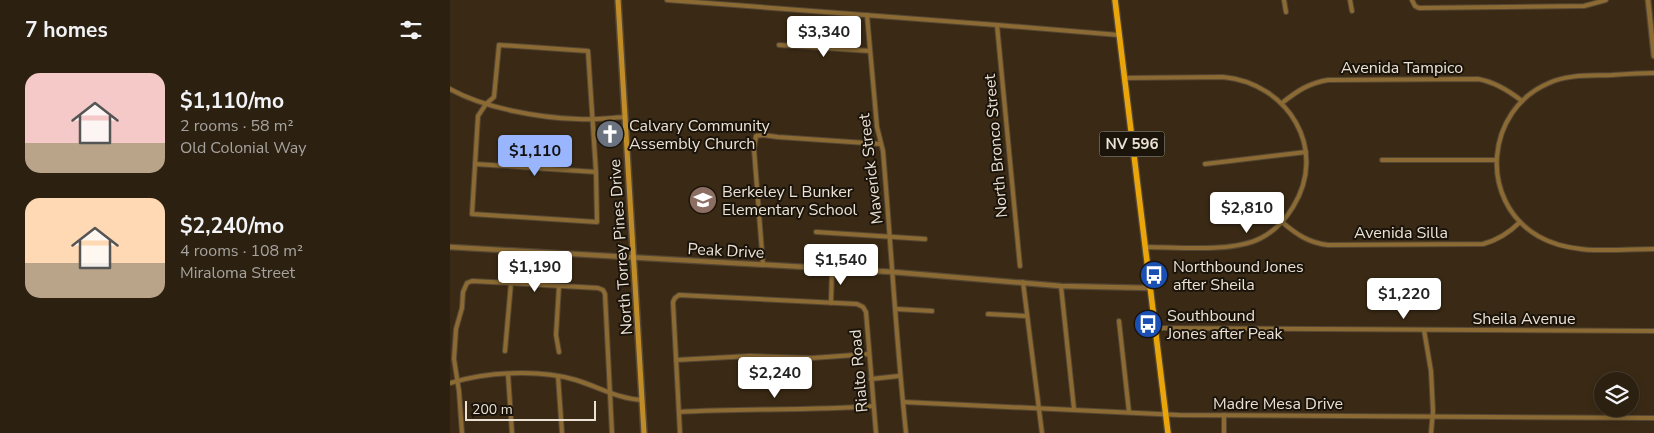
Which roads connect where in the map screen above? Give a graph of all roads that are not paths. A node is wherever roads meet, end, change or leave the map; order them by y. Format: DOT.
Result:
graph roads {
  1 [pos="618,0"];
  2 [pos="667,0"];
  3 [pos="1115,0"];
  4 [pos="1284,0"];
  5 [pos="1350,0"];
  6 [pos="1412,0"];
  7 [pos="1606,0"];
  8 [pos="1648,0"];
  9 [pos="1591,2"];
  10 [pos="1352,11"];
  11 [pos="1286,12"];
  12 [pos="867,15"];
  13 [pos="996,24"];
  14 [pos="1119,36"];
  15 [pos="779,45"];
  16 [pos="870,51"];
  17 [pos="1654,56"];
  18 [pos="1654,73"];
  19 [pos="1124,78"];
  20 [pos="450,89"];
  21 [pos="1522,101"];
  22 [pos="1282,103"];
  23 [pos="486,104"];
  24 [pos="625,117"];
  25 [pos="592,119"];
  26 [pos="881,144"];
  27 [pos="1306,152"];
  28 [pos="1382,160"];
  29 [pos="1496,160"];
  30 [pos="475,164"];
  31 [pos="1205,164"];
  32 [pos="596,172"];
  33 [pos="1282,222"];
  34 [pos="1520,222"];
  35 [pos="816,232"];
  36 [pos="890,237"];
  37 [pos="925,239"];
  38 [pos="450,247"];
  39 [pos="1145,247"];
  40 [pos="1654,249"];
  41 [pos="633,257"];
  42 [pos="763,265"];
  43 [pos="1020,266"];
  44 [pos="832,269"];
  45 [pos="893,272"];
  46 [pos="1023,282"];
  47 [pos="511,283"];
  48 [pos="559,286"];
  49 [pos="1061,286"];
  50 [pos="1150,288"];
  51 [pos="831,303"];
  52 [pos="896,309"];
  53 [pos="932,311"];
  54 [pos="988,314"];
  55 [pos="1026,316"];
  56 [pos="1119,320"];
  57 [pos="1155,328"];
  58 [pos="1424,330"];
  59 [pos="1654,331"];
  60 [pos="505,350"];
  61 [pos="559,352"];
  62 [pos="869,354"];
  63 [pos="676,360"];
  64 [pos="508,374"];
  65 [pos="558,376"];
  66 [pos="899,376"];
  67 [pos="871,379"];
  68 [pos="457,380"];
  69 [pos="450,383"];
  70 [pos="611,394"];
  71 [pos="642,400"];
  72 [pos="903,402"];
  73 [pos="873,406"];
  74 [pos="1039,408"];
  75 [pos="1074,410"];
  76 [pos="679,412"];
  77 [pos="1129,412"];
  78 [pos="1166,414"];
  79 [pos="1224,415"];
  80 [pos="1432,417"];
  81 [pos="1654,418"];
  82 [pos="462,433"];
  83 [pos="512,433"];
  84 [pos="562,433"];
  85 [pos="612,433"];
  86 [pos="644,433"];
  87 [pos="680,433"];
  88 [pos="876,433"];
  89 [pos="906,433"];
  90 [pos="1042,433"];
  91 [pos="1168,433"];
  92 [pos="1224,433"];
  93 [pos="1431,433"];
  1 -- 24 [label="main road, North Torrey Pines Drive"];
  2 -- 12 [label="street"];
  3 -- 14 [label="main road, NV 596"];
  4 -- 11 [label="street"];
  5 -- 10 [label="street"];
  6 -- 9 [label="street"];
  7 -- 9 [label="street"];
  8 -- 17 [label="street"];
  12 -- 13 [label="street"];
  12 -- 16 [label="street, Maverick Street"];
  13 -- 14 [label="street"];
  13 -- 43 [label="street, North Bronco Street"];
  14 -- 19 [label="main road, NV 596"];
  15 -- 16 [label="street"];
  16 -- 26 [label="street, Maverick Street"];
  18 -- 21 [label="street"];
  19 -- 22 [label="street"];
  19 -- 39 [label="main road, NV 596"];
  20 -- 23 [label="street"];
  21 -- 22 [label="street, Avenida Tampico"];
  21 -- 29 [label="street"];
  22 -- 27 [label="street"];
  23 -- 25 [label="street"];
  23 -- 25 [label="street"];
  23 -- 30 [label="street"];
  24 -- 25 [label="street"];
  24 -- 41 [label="main road, North Torrey Pines Drive"];
  25 -- 32 [label="street"];
  26 -- 36 [label="street, Maverick Street"];
  26 -- 42 [label="street"];
  27 -- 31 [label="street"];
  27 -- 33 [label="street"];
  28 -- 29 [label="street"];
  29 -- 34 [label="street"];
  30 -- 32 [label="street"];
  30 -- 32 [label="street"];
  33 -- 34 [label="street, Avenida Silla"];
  33 -- 39 [label="street"];
  34 -- 40 [label="street"];
  35 -- 36 [label="street"];
  36 -- 37 [label="street"];
  36 -- 45 [label="street, Maverick Street"];
  38 -- 41 [label="street, Peak Drive"];
  39 -- 50 [label="main road, NV 596"];
  41 -- 42 [label="street, Peak Drive"];
  41 -- 71 [label="main road, North Torrey Pines Drive"];
  42 -- 44 [label="street, Peak Drive"];
  44 -- 45 [label="street, Peak Drive"];
  44 -- 51 [label="street"];
  45 -- 46 [label="street, Peak Drive"];
  45 -- 52 [label="street, Maverick Street"];
  46 -- 49 [label="street, Peak Drive"];
  46 -- 55 [label="street"];
  47 -- 48 [label="street"];
  47 -- 60 [label="street"];
  47 -- 68 [label="street"];
  48 -- 61 [label="street"];
  48 -- 70 [label="street"];
  49 -- 50 [label="street, Peak Drive"];
  49 -- 75 [label="street"];
  50 -- 57 [label="main road, NV 596"];
  51 -- 62 [label="street, Rialto Road"];
  51 -- 63 [label="street"];
  52 -- 53 [label="street"];
  52 -- 66 [label="street, Maverick Street"];
  54 -- 55 [label="street"];
  55 -- 74 [label="street"];
  56 -- 77 [label="street"];
  57 -- 58 [label="street, Sheila Avenue"];
  57 -- 78 [label="main road, NV 596"];
  58 -- 59 [label="street, Sheila Avenue"];
  58 -- 80 [label="street"];
  62 -- 63 [label="street"];
  62 -- 67 [label="street, Rialto Road"];
  63 -- 76 [label="street"];
  64 -- 65 [label="street"];
  64 -- 68 [label="street"];
  64 -- 83 [label="street"];
  65 -- 70 [label="street"];
  65 -- 84 [label="street"];
  66 -- 67 [label="street"];
  66 -- 72 [label="street, Maverick Street"];
  67 -- 73 [label="street, Rialto Road"];
  68 -- 69 [label="street"];
  68 -- 82 [label="street"];
  70 -- 71 [label="street"];
  70 -- 85 [label="street"];
  71 -- 86 [label="main road, North Torrey Pines Drive"];
  72 -- 74 [label="street, Madre Mesa Drive"];
  72 -- 89 [label="street, Maverick Street"];
  73 -- 76 [label="street"];
  73 -- 88 [label="street, Rialto Road"];
  74 -- 75 [label="street, Madre Mesa Drive"];
  74 -- 90 [label="street"];
  75 -- 77 [label="street, Madre Mesa Drive"];
  76 -- 87 [label="street"];
  77 -- 78 [label="street, Madre Mesa Drive"];
  78 -- 79 [label="street, Madre Mesa Drive"];
  78 -- 91 [label="main road, NV 596"];
  79 -- 80 [label="street, Madre Mesa Drive"];
  79 -- 92 [label="street"];
  80 -- 81 [label="street, Madre Mesa Drive"];
  80 -- 93 [label="street"];
}
